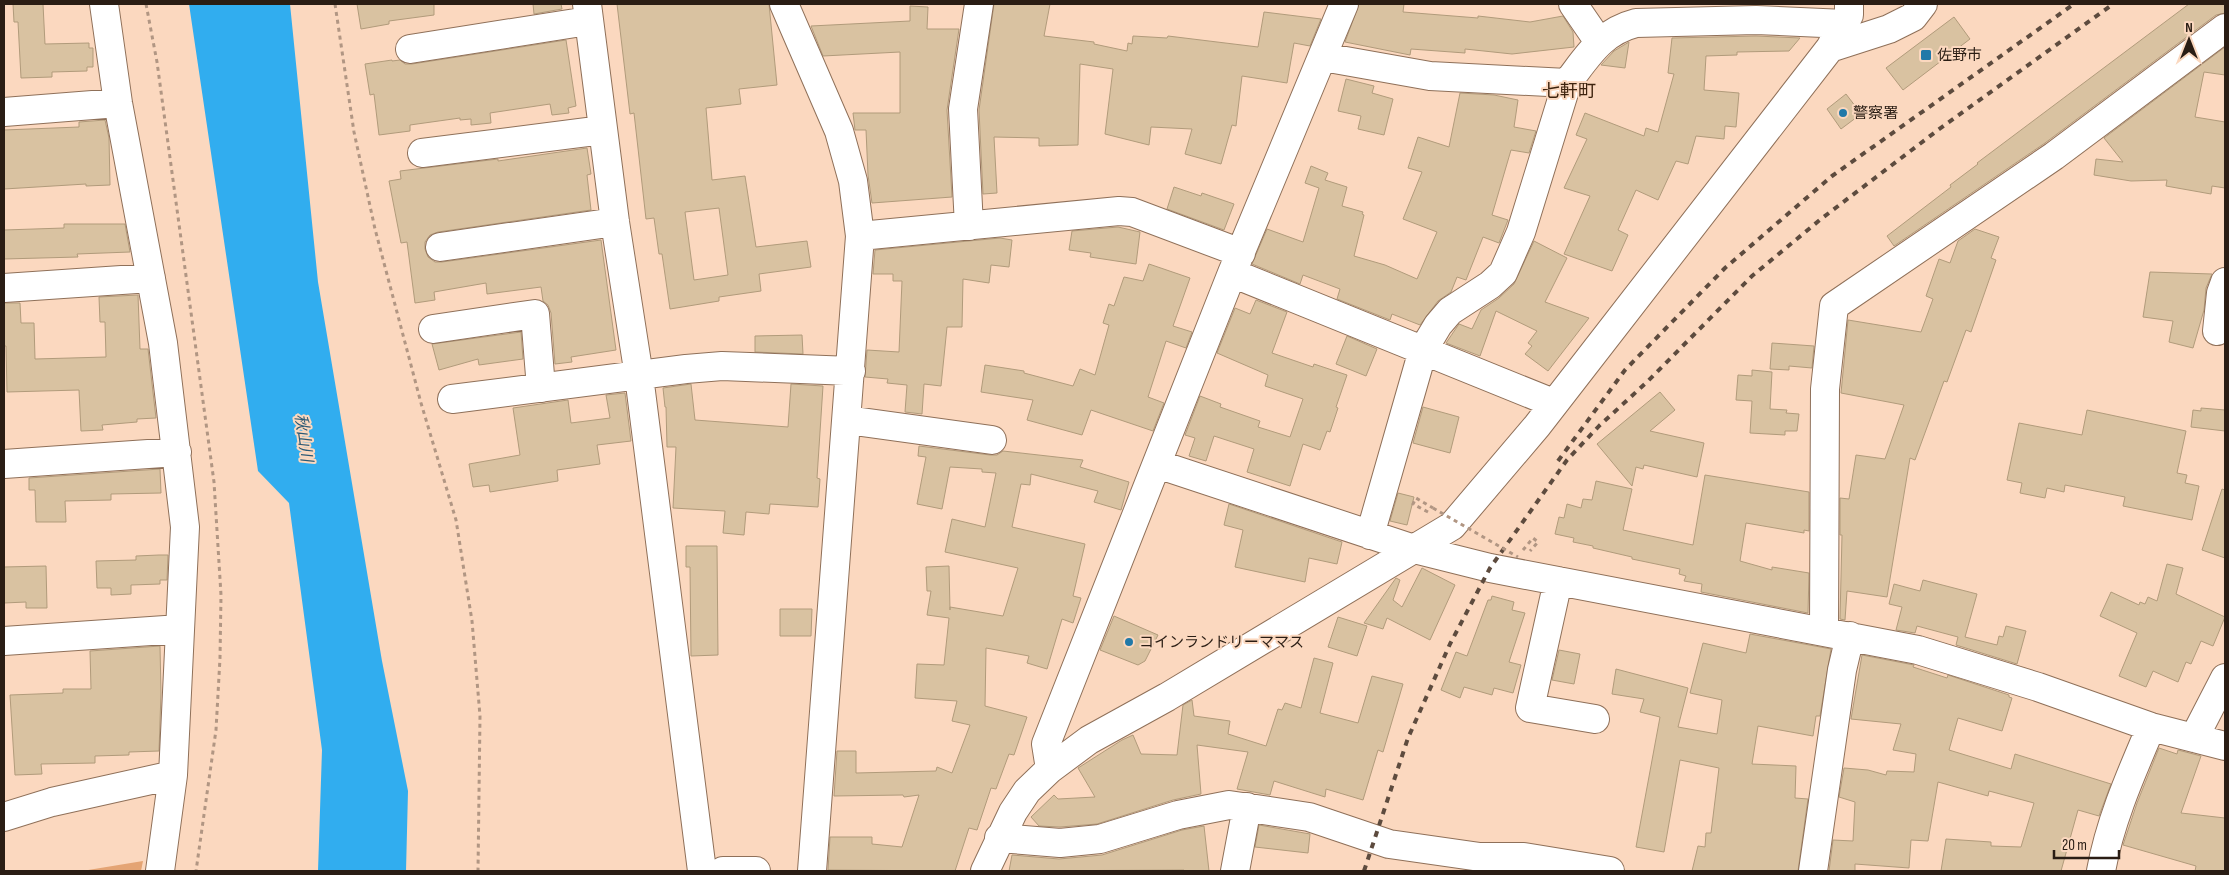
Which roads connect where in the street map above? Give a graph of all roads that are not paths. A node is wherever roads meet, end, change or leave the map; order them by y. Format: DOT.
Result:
graph roads {
  1 [pos="104,4"];
  2 [pos="784,4"];
  3 [pos="979,4"];
  4 [pos="1344,4"];
  5 [pos="1573,4"];
  6 [pos="1923,4"];
  7 [pos="587,13"];
  8 [pos="1847,14"];
  9 [pos="2225,28"];
  10 [pos="1599,42"];
  11 [pos="1830,48"];
  12 [pos="410,49"];
  13 [pos="1323,57"];
  14 [pos="1568,83"];
  15 [pos="118,103"];
  16 [pos="4,112"];
  17 [pos="603,130"];
  18 [pos="422,153"];
  19 [pos="615,222"];
  20 [pos="969,226"];
  21 [pos="860,236"];
  22 [pos="440,247"];
  23 [pos="1236,263"];
  24 [pos="151,278"];
  25 [pos="2225,282"];
  26 [pos="4,288"];
  27 [pos="433,328"];
  28 [pos="2217,331"];
  29 [pos="1423,350"];
  30 [pos="851,371"];
  31 [pos="639,376"];
  32 [pos="541,388"];
  33 [pos="452,399"];
  34 [pos="1553,403"];
  35 [pos="847,420"];
  36 [pos="992,440"];
  37 [pos="177,452"];
  38 [pos="4,464"];
  39 [pos="1157,464"];
  40 [pos="1370,535"];
  41 [pos="1414,549"];
  42 [pos="1558,580"];
  43 [pos="180,629"];
  44 [pos="1837,634"];
  45 [pos="4,641"];
  46 [pos="2225,678"];
  47 [pos="1595,719"];
  48 [pos="2151,727"];
  49 [pos="2194,738"];
  50 [pos="2225,746"];
  51 [pos="1050,769"];
  52 [pos="173,775"];
  53 [pos="1247,807"];
  54 [pos="4,817"];
  55 [pos="999,838"];
  56 [pos="160,871"];
  57 [pos="702,871"];
  58 [pos="724,871"];
  59 [pos="756,871"];
  60 [pos="812,871"];
  61 [pos="985,871"];
  62 [pos="1235,871"];
  63 [pos="1610,871"];
  64 [pos="1813,871"];
  65 [pos="2101,871"];
  1 -- 15 [label="street"];
  2 -- 21 [label="street"];
  3 -- 20 [label="street"];
  4 -- 13 [label="street"];
  5 -- 10 [label="street"];
  6 -- 11 [label="street"];
  7 -- 12 [label="street"];
  7 -- 17 [label="street"];
  8 -- 10 [label="street"];
  8 -- 11 [label="street"];
  9 -- 44 [label="street"];
  10 -- 14 [label="street"];
  11 -- 34 [label="street"];
  13 -- 14 [label="street"];
  13 -- 23 [label="street"];
  14 -- 29 [label="street"];
  15 -- 16 [label="street"];
  15 -- 24 [label="street"];
  17 -- 18 [label="street"];
  17 -- 19 [label="street"];
  19 -- 22 [label="street"];
  19 -- 31 [label="street"];
  20 -- 21 [label="street"];
  20 -- 23 [label="street"];
  21 -- 30 [label="street"];
  23 -- 29 [label="street"];
  23 -- 39 [label="street"];
  24 -- 26 [label="street"];
  24 -- 37 [label="street"];
  25 -- 28 [label="street"];
  27 -- 32 [label="street"];
  29 -- 34 [label="street"];
  29 -- 40 [label="street"];
  30 -- 31 [label="street"];
  30 -- 35 [label="street"];
  31 -- 32 [label="street"];
  31 -- 57 [label="street"];
  32 -- 33 [label="street"];
  34 -- 41 [label="street"];
  35 -- 36 [label="street"];
  35 -- 60 [label="street"];
  37 -- 38 [label="street"];
  37 -- 43 [label="street"];
  39 -- 40 [label="street"];
  39 -- 51 [label="street"];
  40 -- 41 [label="street"];
  41 -- 42 [label="street"];
  41 -- 51 [label="street"];
  42 -- 44 [label="street"];
  42 -- 47 [label="street"];
  43 -- 45 [label="street"];
  43 -- 52 [label="street"];
  44 -- 48 [label="street"];
  44 -- 64 [label="street"];
  46 -- 49 [label="street"];
  48 -- 49 [label="street"];
  48 -- 65 [label="street"];
  49 -- 50 [label="street"];
  51 -- 55 [label="street"];
  52 -- 54 [label="street"];
  52 -- 56 [label="street"];
  53 -- 55 [label="street"];
  53 -- 62 [label="street"];
  53 -- 63 [label="street"];
  55 -- 61 [label="street"];
  58 -- 59 [label="street"];
}
